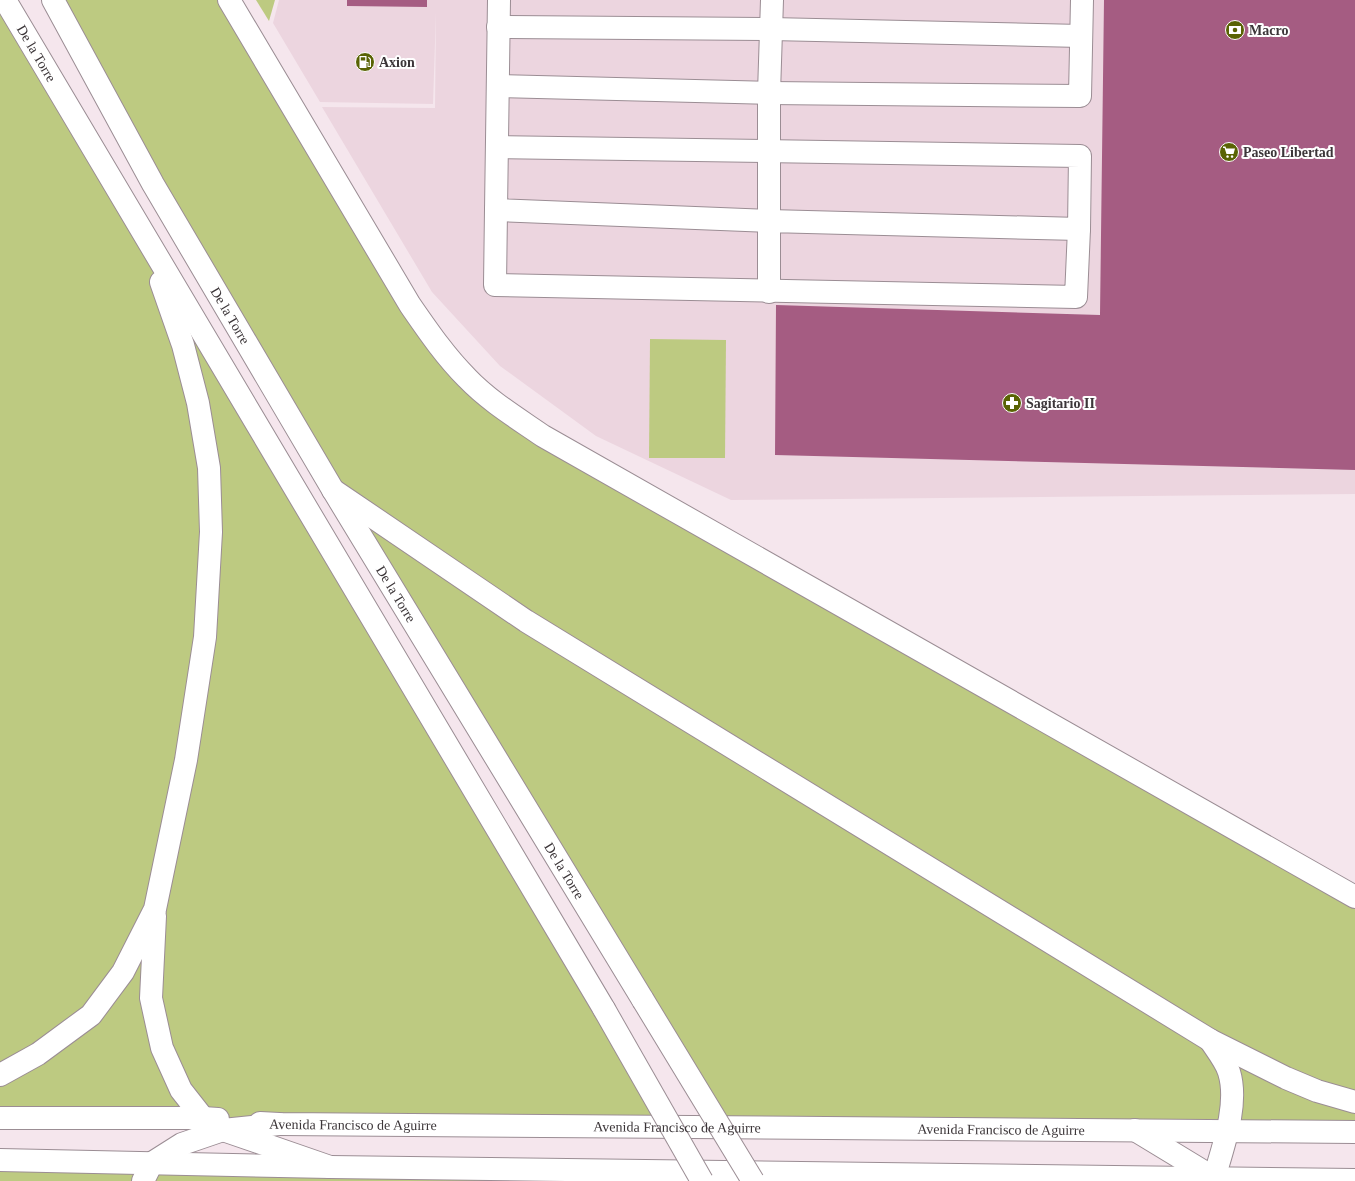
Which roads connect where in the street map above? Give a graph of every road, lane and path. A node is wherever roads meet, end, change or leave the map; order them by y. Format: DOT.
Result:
graph roads {
  1 [pos="5,0"];
  2 [pos="53,0"];
  3 [pos="229,0"];
  4 [pos="499,0"];
  5 [pos="772,0"];
  6 [pos="1082,0"];
  7 [pos="498,27"];
  8 [pos="771,29"];
  9 [pos="1081,36"];
  10 [pos="498,86"];
  11 [pos="769,92"];
  12 [pos="497,147"];
  13 [pos="769,151"];
  14 [pos="496,210"];
  15 [pos="769,221"];
  16 [pos="1079,228"];
  17 [pos="144,236"];
  18 [pos="769,292"];
  19 [pos="333,490"];
  20 [pos="1355,897"];
  21 [pos="155,909"];
  22 [pos="1210,1040"];
  23 [pos="0,1075"];
  24 [pos="1355,1102"];
  25 [pos="0,1118"];
  26 [pos="203,1118"];
  27 [pos="279,1124"];
  28 [pos="222,1130"];
  29 [pos="1135,1130"];
  30 [pos="1228,1130"];
  31 [pos="1355,1132"];
  32 [pos="0,1160"];
  33 [pos="330,1166"];
  34 [pos="148,1172"];
  35 [pos="1215,1180"];
  36 [pos="1355,1180"];
  37 [pos="702,1181"];
  38 [pos="752,1181"];
  1 -- 17 [label="main road, De la Torre"];
  2 -- 19 [label="main road, De la Torre"];
  3 -- 20 [label="main road"];
  4 -- 7 [label="main road"];
  5 -- 8 [label="main road"];
  6 -- 9 [label="main road"];
  7 -- 8 [label="main road"];
  7 -- 10 [label="main road"];
  8 -- 9 [label="main road"];
  8 -- 11 [label="main road"];
  9 -- 11 [label="main road"];
  10 -- 11 [label="main road"];
  10 -- 12 [label="main road"];
  11 -- 13 [label="main road"];
  12 -- 13 [label="main road"];
  12 -- 14 [label="main road"];
  13 -- 15 [label="main road"];
  13 -- 16 [label="main road"];
  14 -- 15 [label="main road"];
  14 -- 18 [label="main road"];
  15 -- 16 [label="main road"];
  15 -- 18 [label="main road"];
  16 -- 18 [label="main road"];
  17 -- 21 [label="main road"];
  17 -- 37 [label="main road, De la Torre, bridge"];
  19 -- 22 [label="main road"];
  19 -- 38 [label="main road, De la Torre, bridge"];
  21 -- 23 [label="main road"];
  21 -- 26 [label="main road"];
  22 -- 24 [label="main road"];
  22 -- 30 [label="main road"];
  25 -- 26 [label="main road, Avenida Francisco de Aguirre"];
  26 -- 27 [label="main road, Avenida Francisco de Aguirre"];
  26 -- 28 [label="main road"];
  27 -- 28 [label="main road"];
  27 -- 29 [label="main road, Avenida Francisco de Aguirre"];
  28 -- 33 [label="main road"];
  28 -- 34 [label="main road"];
  29 -- 30 [label="main road, Avenida Francisco de Aguirre"];
  29 -- 35 [label="main road"];
  30 -- 31 [label="main road, Avenida Francisco de Aguirre"];
  30 -- 35 [label="main road"];
  32 -- 34 [label="main road"];
  33 -- 34 [label="main road"];
  33 -- 35 [label="main road"];
  35 -- 36 [label="main road"];
}
